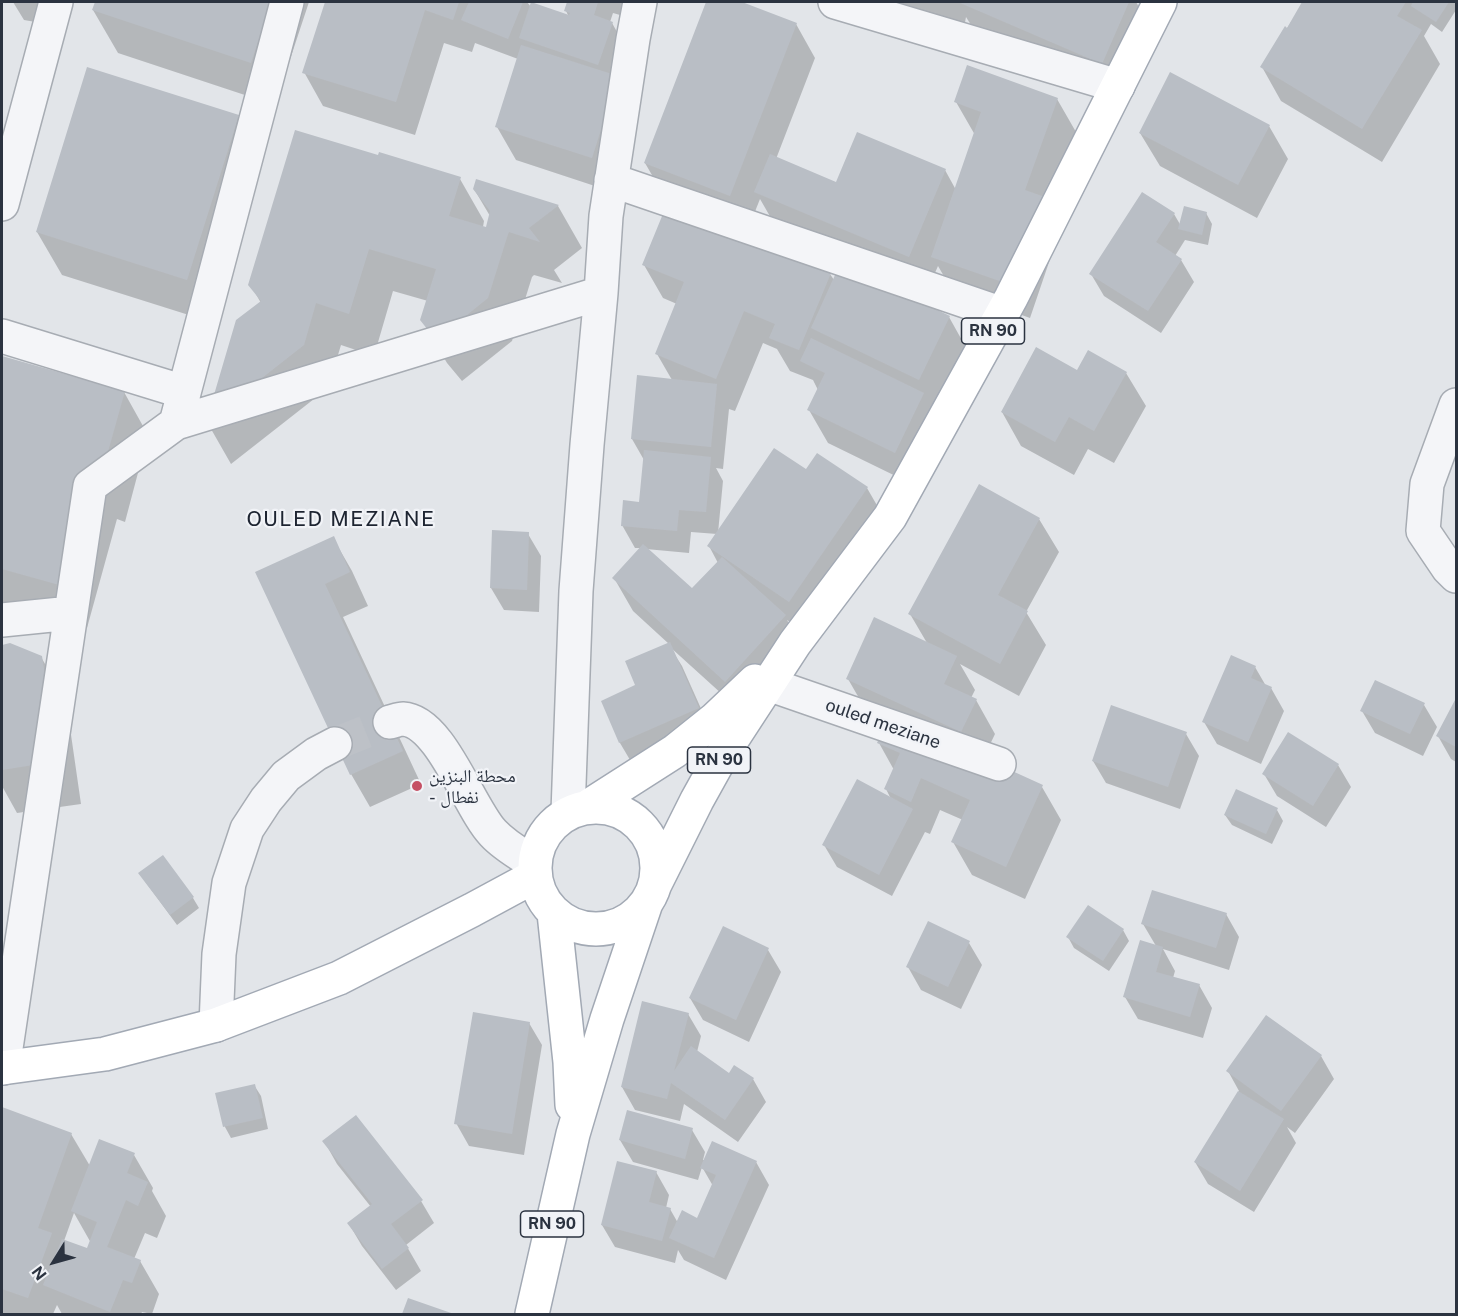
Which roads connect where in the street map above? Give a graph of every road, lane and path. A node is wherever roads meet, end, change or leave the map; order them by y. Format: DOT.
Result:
graph roads {
  1 [pos="56,2"];
  2 [pos="287,2"];
  3 [pos="640,2"];
  4 [pos="835,2"];
  5 [pos="1160,2"];
  6 [pos="1118,86"];
  7 [pos="611,180"];
  8 [pos="2,204"];
  9 [pos="601,293"];
  10 [pos="1003,314"];
  11 [pos="2,336"];
  12 [pos="1456,405"];
  13 [pos="180,408"];
  14 [pos="1456,576"];
  15 [pos="71,613"];
  16 [pos="2,620"];
  17 [pos="795,643"];
  18 [pos="768,684"];
  19 [pos="390,722"];
  20 [pos="335,744"];
  21 [pos="999,764"];
  22 [pos="579,809"];
  23 [pos="534,870"];
  24 [pos="650,894"];
  25 [pos="554,913"];
  26 [pos="216,1024"];
  27 [pos="2,1068"];
  28 [pos="573,1134"];
  29 [pos="532,1314"];
  1 -- 8 [label="street"];
  2 -- 13 [label="street"];
  3 -- 7 [label="street"];
  4 -- 6 [label="street"];
  5 -- 6 [label="main road, RN 90"];
  6 -- 10 [label="main road, RN 90"];
  7 -- 9 [label="street"];
  7 -- 10 [label="street"];
  9 -- 13 [label="street"];
  9 -- 22 [label="street"];
  10 -- 17 [label="main road, RN 90"];
  11 -- 13 [label="street"];
  12 -- 14 [label="street"];
  13 -- 15 [label="street"];
  15 -- 16 [label="street"];
  15 -- 27 [label="street"];
  17 -- 18 [label="main road, RN 90"];
  17 -- 22 [label="main road, RN 90"];
  18 -- 21 [label="street, ouled meziane"];
  18 -- 24 [label="main road, RN 90"];
  19 -- 23 [label="street"];
  20 -- 26 [label="street"];
  22 -- 23 [label="main road"];
  22 -- 24 [label="main road"];
  23 -- 25 [label="main road"];
  23 -- 26 [label="main road"];
  24 -- 25 [label="main road"];
  24 -- 28 [label="main road, RN 90"];
  25 -- 28 [label="main road, RN 90"];
  26 -- 27 [label="main road"];
  28 -- 29 [label="main road, RN 90"];
}
